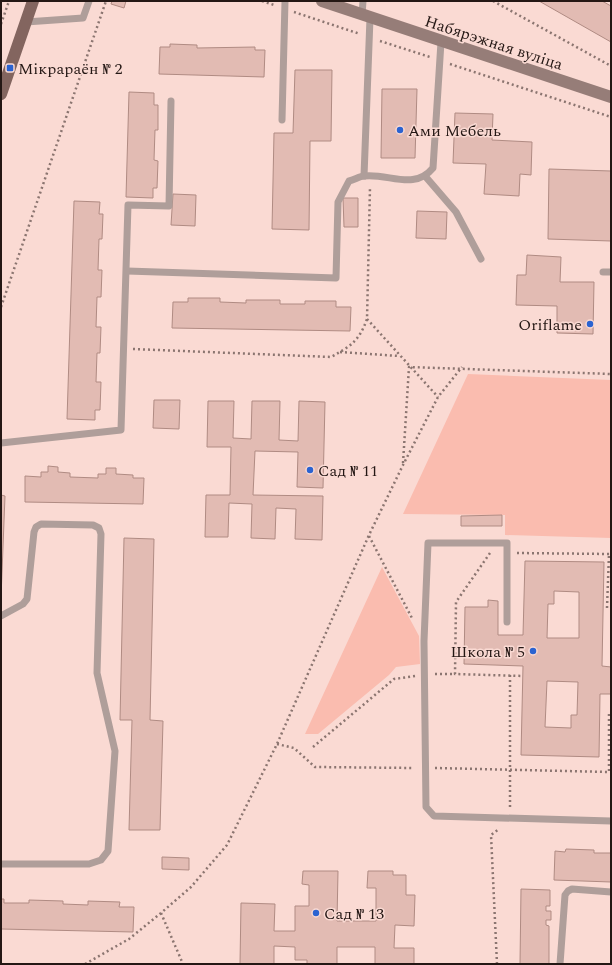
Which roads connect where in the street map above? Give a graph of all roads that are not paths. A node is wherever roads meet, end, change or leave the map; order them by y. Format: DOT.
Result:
graph roads {
  1 [pos="33,1"];
  2 [pos="89,1"];
  3 [pos="285,1"];
  4 [pos="322,1"];
  5 [pos="363,1"];
  6 [pos="366,16"];
  7 [pos="26,22"];
  8 [pos="441,42"];
  9 [pos="1,94"];
  10 [pos="611,97"];
  11 [pos="171,101"];
  12 [pos="282,120"];
  13 [pos="367,176"];
  14 [pos="425,176"];
  15 [pos="481,259"];
  16 [pos="127,271"];
  17 [pos="603,272"];
  18 [pos="611,272"];
  19 [pos="1,443"];
  20 [pos="1,616"];
  21 [pos="507,622"];
  22 [pos="611,820"];
  23 [pos="1,864"];
  24 [pos="611,892"];
  25 [pos="560,964"];
  1 -- 7 [label="main road"];
  2 -- 7 [label="lane"];
  3 -- 12 [label="lane"];
  4 -- 6 [label="main road, Набярэжная вуліца"];
  5 -- 6 [label="lane"];
  6 -- 8 [label="main road, Набярэжная вуліца"];
  6 -- 13 [label="lane"];
  7 -- 9 [label="main road"];
  8 -- 10 [label="main road, Набярэжная вуліца"];
  8 -- 14 [label="lane"];
  11 -- 16 [label="lane"];
  13 -- 14 [label="lane"];
  13 -- 16 [label="lane"];
  14 -- 15 [label="lane"];
  16 -- 19 [label="lane"];
  17 -- 18 [label="lane"];
  20 -- 23 [label="lane"];
  21 -- 22 [label="lane"];
  24 -- 25 [label="lane"];
}
